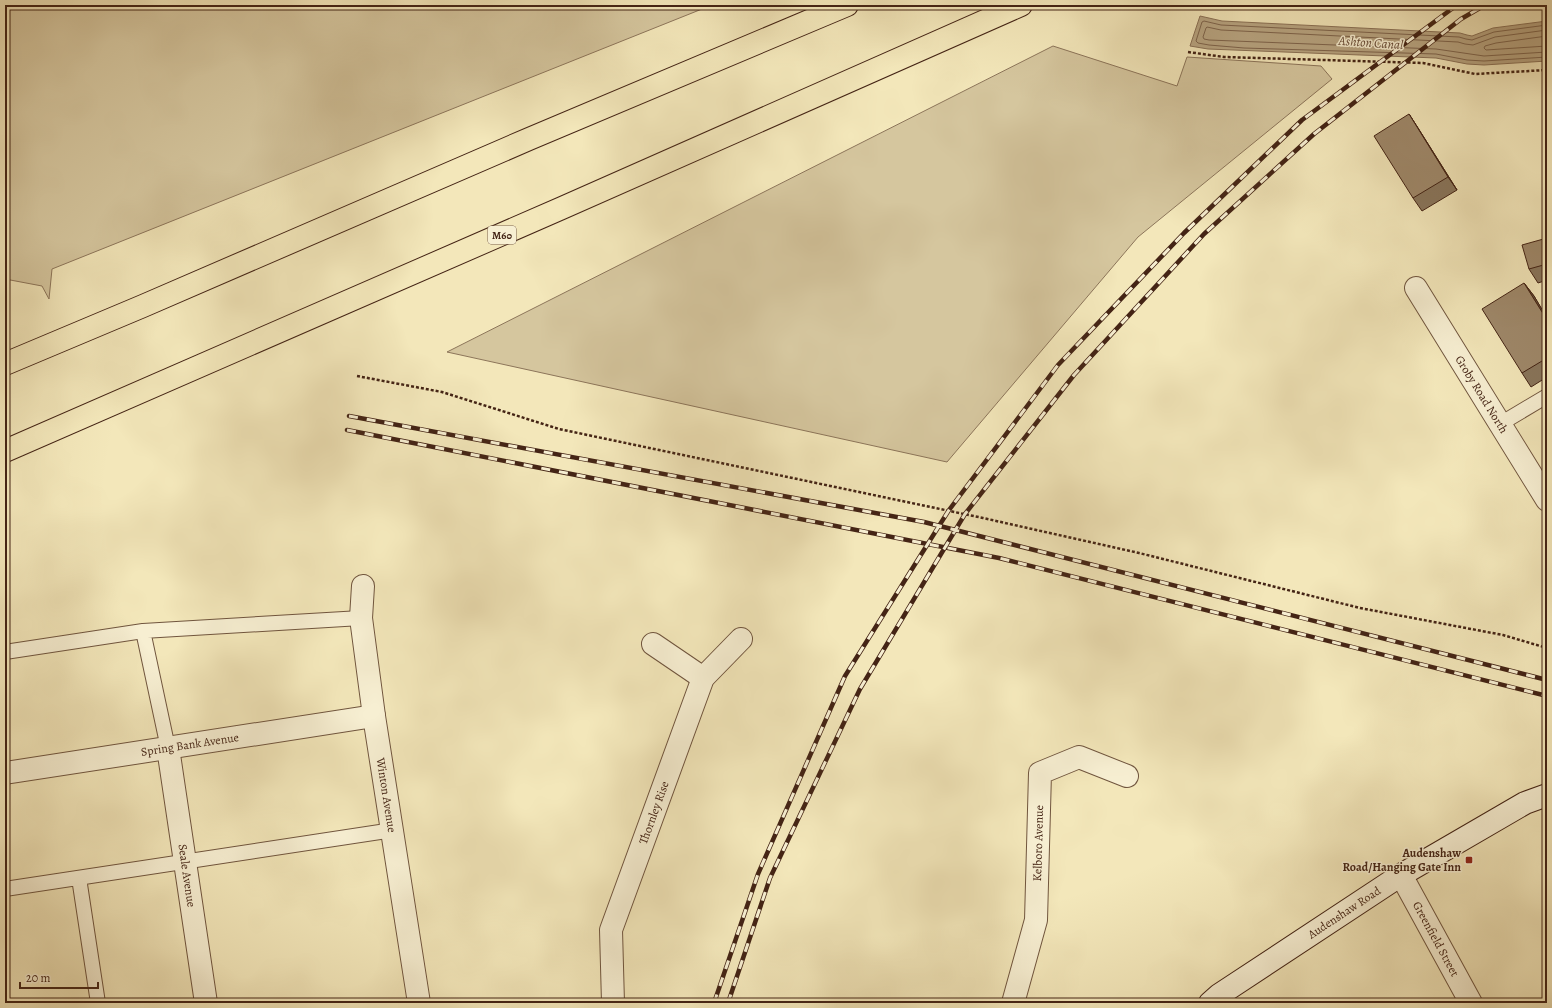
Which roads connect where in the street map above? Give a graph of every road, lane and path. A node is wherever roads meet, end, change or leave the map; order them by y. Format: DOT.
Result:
graph roads {
  1 [pos="847,5"];
  2 [pos="1021,5"];
  3 [pos="1034,5"];
  4 [pos="998,15"];
  5 [pos="1188,52"];
  6 [pos="1547,70"];
  7 [pos="1416,288"];
  8 [pos="5,364"];
  9 [pos="357,376"];
  10 [pos="1547,396"];
  11 [pos="1500,424"];
  12 [pos="5,451"];
  13 [pos="1547,500"];
  14 [pos="364,586"];
  15 [pos="361,618"];
  16 [pos="143,631"];
  17 [pos="741,639"];
  18 [pos="653,644"];
  19 [pos="1547,648"];
  20 [pos="5,652"];
  21 [pos="703,678"];
  22 [pos="374,716"];
  23 [pos="168,748"];
  24 [pos="5,773"];
  25 [pos="1127,776"];
  26 [pos="1547,795"];
  27 [pos="393,830"];
  28 [pos="184,862"];
  29 [pos="1400,875"];
  30 [pos="79,878"];
  31 [pos="5,889"];
  32 [pos="1217,1000"];
  33 [pos="1470,1002"];
  34 [pos="98,1003"];
  35 [pos="206,1003"];
  36 [pos="419,1003"];
  37 [pos="613,1003"];
  38 [pos="1013,1003"];
  1 -- 8 [label="highway"];
  2 -- 4 [label="highway, M60"];
  3 -- 4 [label="highway, M60"];
  4 -- 12 [label="highway, M60"];
  5 -- 6 [label="path"];
  7 -- 11 [label="street, Groby Road North"];
  9 -- 19 [label="path"];
  10 -- 11 [label="lane"];
  11 -- 13 [label="street, Groby Road North"];
  14 -- 15 [label="street, Winton Avenue"];
  15 -- 16 [label="lane"];
  15 -- 22 [label="street, Winton Avenue"];
  16 -- 20 [label="lane"];
  16 -- 23 [label="lane"];
  17 -- 21 [label="street, Thornley Rise"];
  18 -- 21 [label="street"];
  21 -- 37 [label="street, Thornley Rise"];
  22 -- 23 [label="street, Spring Bank Avenue"];
  22 -- 27 [label="street, Winton Avenue"];
  23 -- 24 [label="street, Spring Bank Avenue"];
  23 -- 28 [label="street, Seale Avenue"];
  25 -- 38 [label="street, Kelboro Avenue"];
  26 -- 29 [label="street, Audenshaw Road"];
  27 -- 28 [label="lane"];
  27 -- 36 [label="street, Winton Avenue"];
  28 -- 30 [label="lane"];
  28 -- 35 [label="street, Seale Avenue"];
  29 -- 32 [label="street, Audenshaw Road"];
  29 -- 33 [label="street, Greenfield Street"];
  30 -- 31 [label="lane"];
  30 -- 34 [label="lane"];
}
